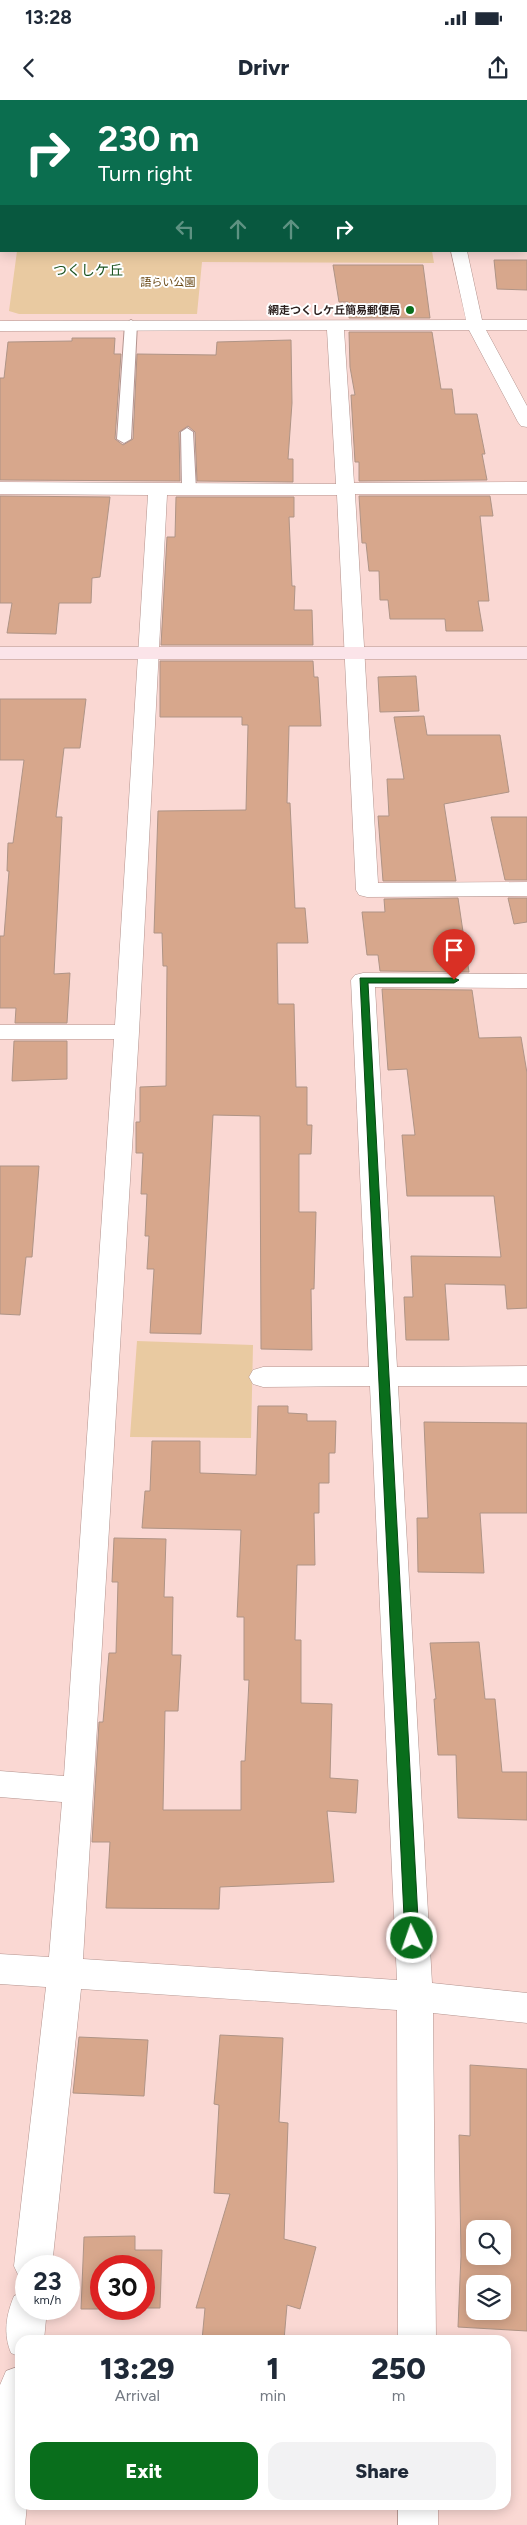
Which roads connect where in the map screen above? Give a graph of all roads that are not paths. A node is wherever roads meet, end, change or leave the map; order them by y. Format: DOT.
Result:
graph roads {
  1 [pos="459,252"];
  2 [pos="131,324"];
  3 [pos="335,325"];
  4 [pos="475,325"];
  5 [pos="527,325"];
  6 [pos="0,326"];
  7 [pos="527,422"];
  8 [pos="187,432"];
  9 [pos="124,439"];
  10 [pos="0,488"];
  11 [pos="527,488"];
  12 [pos="158,490"];
  13 [pos="189,490"];
  14 [pos="346,490"];
  15 [pos="150,652"];
  16 [pos="0,653"];
  17 [pos="356,653"];
  18 [pos="527,653"];
  19 [pos="527,889"];
  20 [pos="527,981"];
  21 [pos="0,1032"];
  22 [pos="127,1032"];
  23 [pos="384,1375"];
  24 [pos="527,1376"];
  25 [pos="263,1377"];
  26 [pos="0,1784"];
  27 [pos="79,1790"];
  28 [pos="0,1969"];
  29 [pos="65,1975"];
  30 [pos="415,1996"];
  31 [pos="527,2008"];
  32 [pos="34,2255"];
  33 [pos="27,2320"];
  34 [pos="25,2335"];
  35 [pos="417,2335"];
  36 [pos="15,2432"];
  37 [pos="418,2510"];
  38 [pos="5,2525"];
  39 [pos="418,2525"];
  1 -- 4 [label="street"];
  2 -- 3 [label="street"];
  2 -- 6 [label="street"];
  2 -- 9 [label="lane"];
  3 -- 4 [label="street"];
  3 -- 14 [label="street"];
  4 -- 5 [label="street"];
  4 -- 7 [label="street"];
  8 -- 13 [label="lane"];
  10 -- 12 [label="street"];
  11 -- 14 [label="street"];
  12 -- 13 [label="street"];
  12 -- 15 [label="street"];
  13 -- 14 [label="street"];
  14 -- 17 [label="street"];
  15 -- 16 [label="street"];
  15 -- 17 [label="street"];
  15 -- 22 [label="street"];
  17 -- 18 [label="street"];
  17 -- 19 [label="street"];
  20 -- 23 [label="street"];
  21 -- 22 [label="street"];
  22 -- 27 [label="street"];
  23 -- 24 [label="street"];
  23 -- 25 [label="street"];
  23 -- 30 [label="street"];
  26 -- 27 [label="street"];
  27 -- 29 [label="street"];
  28 -- 29 [label="street"];
  29 -- 30 [label="street"];
  29 -- 32 [label="street"];
  30 -- 31 [label="street"];
  30 -- 35 [label="street"];
  33 -- 34 [label="street"];
  36 -- 38 [label="street"];
  37 -- 39 [label="street"];
}
